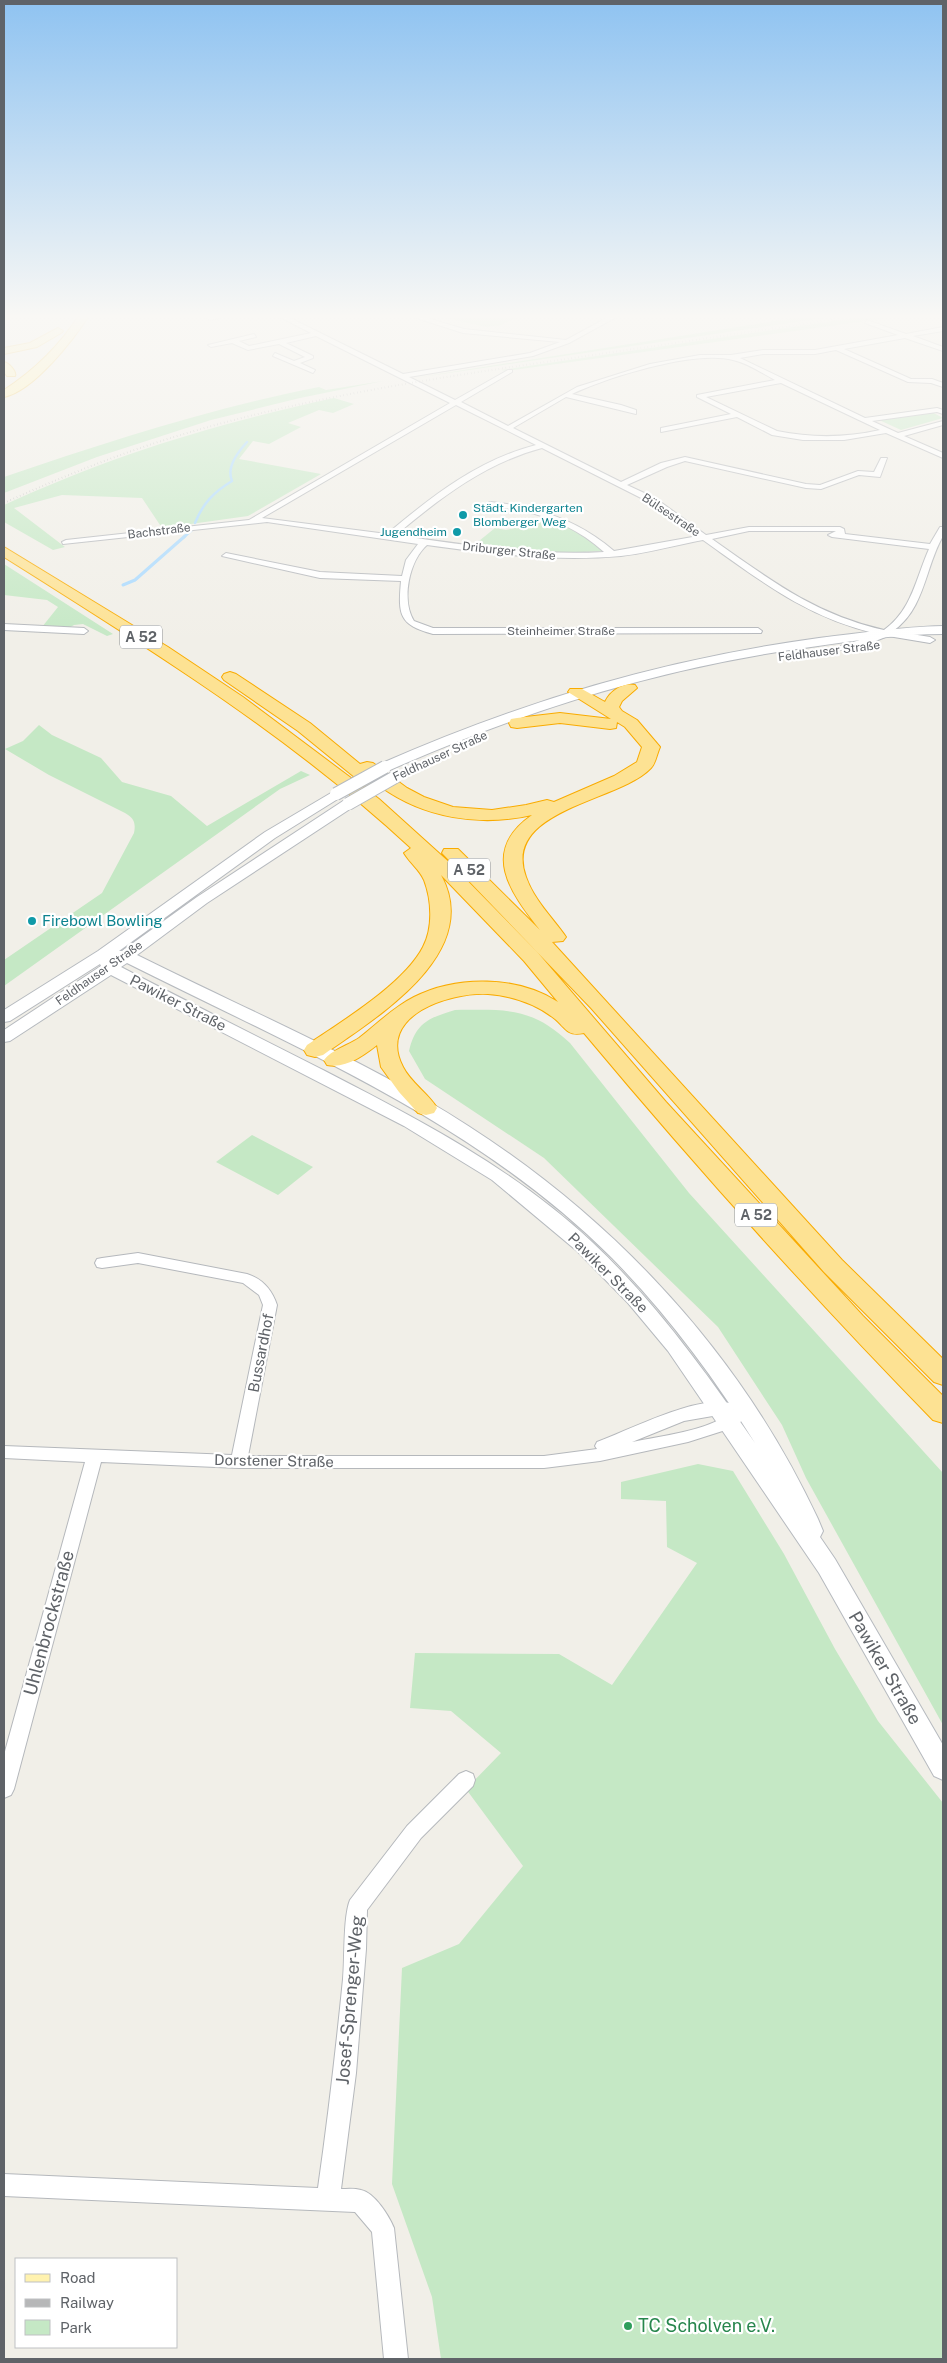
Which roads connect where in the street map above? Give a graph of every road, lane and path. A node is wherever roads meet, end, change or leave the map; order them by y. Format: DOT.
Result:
graph roads {
  1 [pos="418,424"];
  2 [pos="501,424"];
  3 [pos="514,424"];
  4 [pos="692,424"];
  5 [pos="756,424"];
  6 [pos="873,424"];
  7 [pos="938,424"];
  8 [pos="508,428"];
  9 [pos="664,430"];
  10 [pos="886,431"];
  11 [pos="897,436"];
  12 [pos="543,446"];
  13 [pos="943,456"];
  14 [pos="884,460"];
  15 [pos="622,484"];
  16 [pos="490,504"];
  17 [pos="253,520"];
  18 [pos="943,530"];
  19 [pos="4,536"];
  20 [pos="390,536"];
  21 [pos="705,537"];
  22 [pos="426,541"];
  23 [pos="66,542"];
  24 [pos="933,547"];
  25 [pos="4,551"];
  26 [pos="612,554"];
  27 [pos="226,556"];
  28 [pos="405,579"];
  29 [pos="4,627"];
  30 [pos="943,630"];
  31 [pos="84,631"];
  32 [pos="758,631"];
  33 [pos="884,634"];
  34 [pos="937,639"];
  35 [pos="175,640"];
  36 [pos="844,648"];
  37 [pos="220,670"];
  38 [pos="628,688"];
  39 [pos="581,698"];
  40 [pos="613,720"];
  41 [pos="517,723"];
  42 [pos="304,727"];
  43 [pos="385,767"];
  44 [pos="336,794"];
  45 [pos="373,803"];
  46 [pos="126,956"];
  47 [pos="107,961"];
  48 [pos="4,1016"];
  49 [pos="398,1017"];
  50 [pos="621,1026"];
  51 [pos="4,1037"];
  52 [pos="315,1050"];
  53 [pos="335,1060"];
  54 [pos="307,1068"];
  55 [pos="658,1107"];
  56 [pos="426,1108"];
  57 [pos="102,1263"];
  58 [pos="943,1375"];
  59 [pos="732,1413"];
  60 [pos="943,1413"];
  61 [pos="4,1452"];
  62 [pos="94,1456"];
  63 [pos="239,1462"];
  64 [pos="827,1566"];
  65 [pos="943,1768"];
  66 [pos="466,1780"];
  67 [pos="4,1789"];
  68 [pos="4,2185"];
  69 [pos="328,2199"];
  70 [pos="396,2359"];
  1 -- 17 [label="street"];
  2 -- 8 [label="street, Bülsestraße"];
  3 -- 8 [label="street"];
  4 -- 9 [label="street"];
  5 -- 10 [label="street"];
  6 -- 10 [label="street"];
  7 -- 11 [label="street"];
  8 -- 12 [label="street, Bülsestraße"];
  10 -- 11 [label="street"];
  11 -- 13 [label="street"];
  12 -- 15 [label="street, Bülsestraße"];
  12 -- 20 [label="street"];
  14 -- 15 [label="street"];
  15 -- 21 [label="street, Bülsestraße"];
  16 -- 26 [label="street"];
  17 -- 20 [label="street, Driburger Straße"];
  17 -- 23 [label="street, Bachstraße"];
  18 -- 24 [label="street"];
  19 -- 35 [label="highway, A 52"];
  20 -- 22 [label="street, Driburger Straße"];
  21 -- 24 [label="street, Driburger Straße"];
  21 -- 26 [label="street, Driburger Straße"];
  21 -- 33 [label="street, Bülsestraße"];
  22 -- 26 [label="street, Driburger Straße"];
  22 -- 28 [label="street, Steinheimer Straße"];
  24 -- 33 [label="street"];
  25 -- 45 [label="highway, A 52"];
  27 -- 28 [label="street"];
  28 -- 32 [label="street, Steinheimer Straße"];
  29 -- 31 [label="street"];
  30 -- 33 [label="street, Feldhauser Straße"];
  33 -- 34 [label="street, Bülsestraße"];
  33 -- 36 [label="street"];
  33 -- 39 [label="street, Feldhauser Straße"];
  34 -- 36 [label="street, Feldhauser Straße"];
  36 -- 38 [label="street, Feldhauser Straße"];
  37 -- 42 [label="highway, A 52"];
  38 -- 39 [label="street, Feldhauser Straße"];
  38 -- 40 [label="highway"];
  39 -- 40 [label="highway"];
  39 -- 41 [label="street, Feldhauser Straße"];
  39 -- 43 [label="street, Feldhauser Straße"];
  40 -- 41 [label="highway"];
  40 -- 42 [label="highway"];
  40 -- 50 [label="highway"];
  41 -- 46 [label="street, Feldhauser Straße, bridge"];
  42 -- 50 [label="highway, A 52"];
  43 -- 44 [label="street, Feldhauser Straße, bridge"];
  44 -- 47 [label="street, Feldhauser Straße"];
  45 -- 52 [label="highway"];
  45 -- 55 [label="highway, A 52"];
  46 -- 47 [label="street, Feldhauser Straße"];
  46 -- 52 [label="street, Pawiker Straße"];
  47 -- 48 [label="street, Feldhauser Straße"];
  47 -- 51 [label="street, Feldhauser Straße"];
  47 -- 54 [label="street, Pawiker Straße"];
  49 -- 53 [label="highway"];
  49 -- 55 [label="highway"];
  49 -- 56 [label="highway"];
  50 -- 58 [label="highway, A 52"];
  52 -- 53 [label="street, Pawiker Straße"];
  52 -- 54 [label="street"];
  53 -- 54 [label="street"];
  53 -- 56 [label="street, Pawiker Straße"];
  54 -- 59 [label="street, Pawiker Straße"];
  55 -- 60 [label="highway, A 52"];
  56 -- 59 [label="street, Pawiker Straße"];
  57 -- 63 [label="street, Bussardhof"];
  59 -- 63 [label="street, Dorstener Straße"];
  59 -- 64 [label="street, Pawiker Straße"];
  61 -- 62 [label="street, Dorstener Straße"];
  62 -- 63 [label="street, Dorstener Straße"];
  62 -- 67 [label="street, Uhlenbrockstraße"];
  64 -- 65 [label="street, Pawiker Straße"];
  66 -- 69 [label="street, Josef-Sprenger-Weg"];
  68 -- 69 [label="street"];
  69 -- 70 [label="street"];
}
